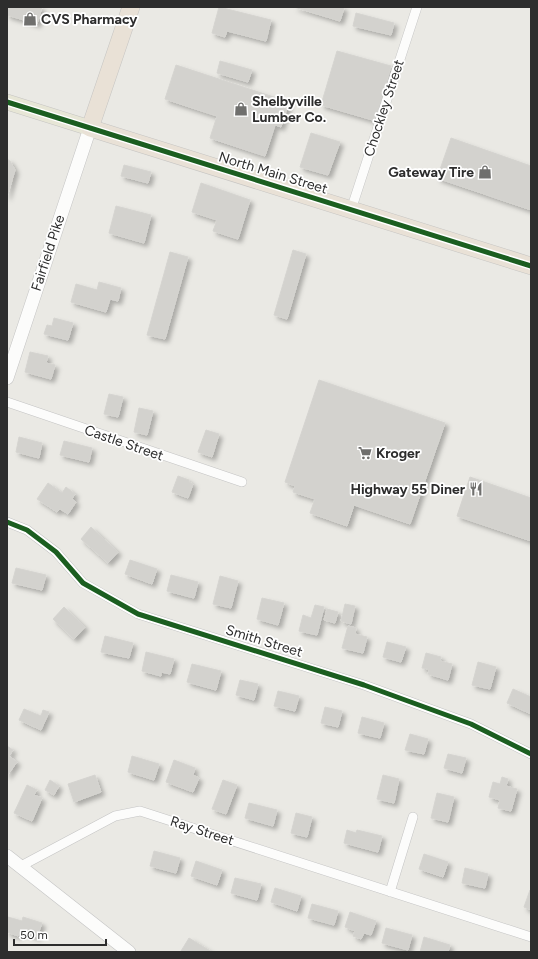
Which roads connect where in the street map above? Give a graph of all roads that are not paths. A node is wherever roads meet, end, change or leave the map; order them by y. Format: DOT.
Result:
graph roads {
  1 [pos="131,7"];
  2 [pos="417,7"];
  3 [pos="7,102"];
  4 [pos="90,128"];
  5 [pos="351,210"];
  6 [pos="531,266"];
  7 [pos="7,378"];
  8 [pos="7,402"];
  9 [pos="242,482"];
  10 [pos="7,522"];
  11 [pos="531,754"];
  12 [pos="413,817"];
  13 [pos="7,856"];
  14 [pos="21,866"];
  15 [pos="390,892"];
  16 [pos="531,937"];
  17 [pos="129,952"];
  1 -- 4 [label="highway"];
  2 -- 5 [label="street, Chockley Street"];
  3 -- 4 [label="main road, North Main Street"];
  4 -- 5 [label="highway, North Main Street"];
  4 -- 7 [label="street, Fairfield Pike"];
  5 -- 6 [label="highway, North Main Street"];
  8 -- 9 [label="street, Castle Street"];
  10 -- 11 [label="street, Smith Street"];
  12 -- 15 [label="street"];
  13 -- 14 [label="street"];
  14 -- 15 [label="street, Ray Street"];
  14 -- 17 [label="street"];
  15 -- 16 [label="street, Ray Street"];
}
